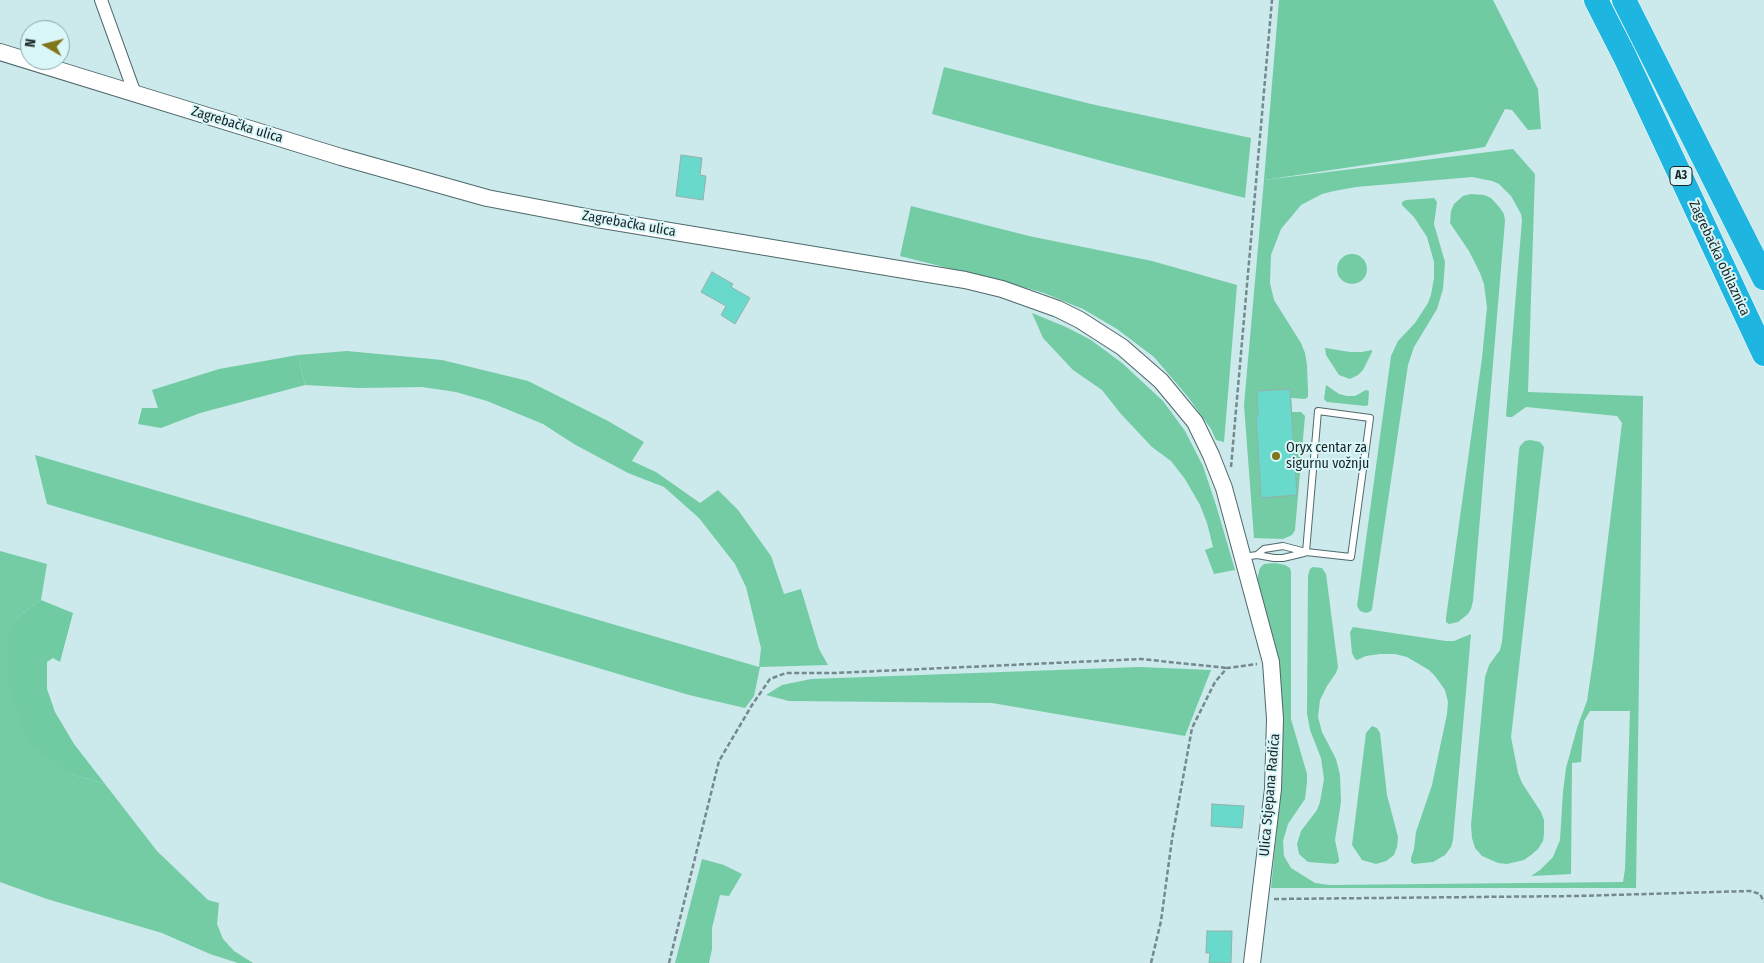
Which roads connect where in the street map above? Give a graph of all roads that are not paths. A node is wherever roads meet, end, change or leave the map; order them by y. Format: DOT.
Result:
graph roads {
  1 [pos="101,0"];
  2 [pos="1596,0"];
  3 [pos="1624,0"];
  4 [pos="0,52"];
  5 [pos="135,94"];
  6 [pos="1764,278"];
  7 [pos="1764,354"];
  8 [pos="1211,455"];
  9 [pos="1306,552"];
  10 [pos="1250,556"];
  11 [pos="1252,963"];
  1 -- 5 [label="street"];
  2 -- 7 [label="highway, Zagrebačka obilaznica / A3"];
  3 -- 6 [label="highway, A3"];
  4 -- 5 [label="street, Zagrebačka ulica"];
  5 -- 8 [label="street, Zagrebačka ulica"];
  8 -- 10 [label="street, Ulica Stjepana Radića"];
  9 -- 9 [label="lane"];
  9 -- 10 [label="lane"];
  9 -- 10 [label="lane"];
  10 -- 11 [label="street, Ulica Stjepana Radića"];
}
